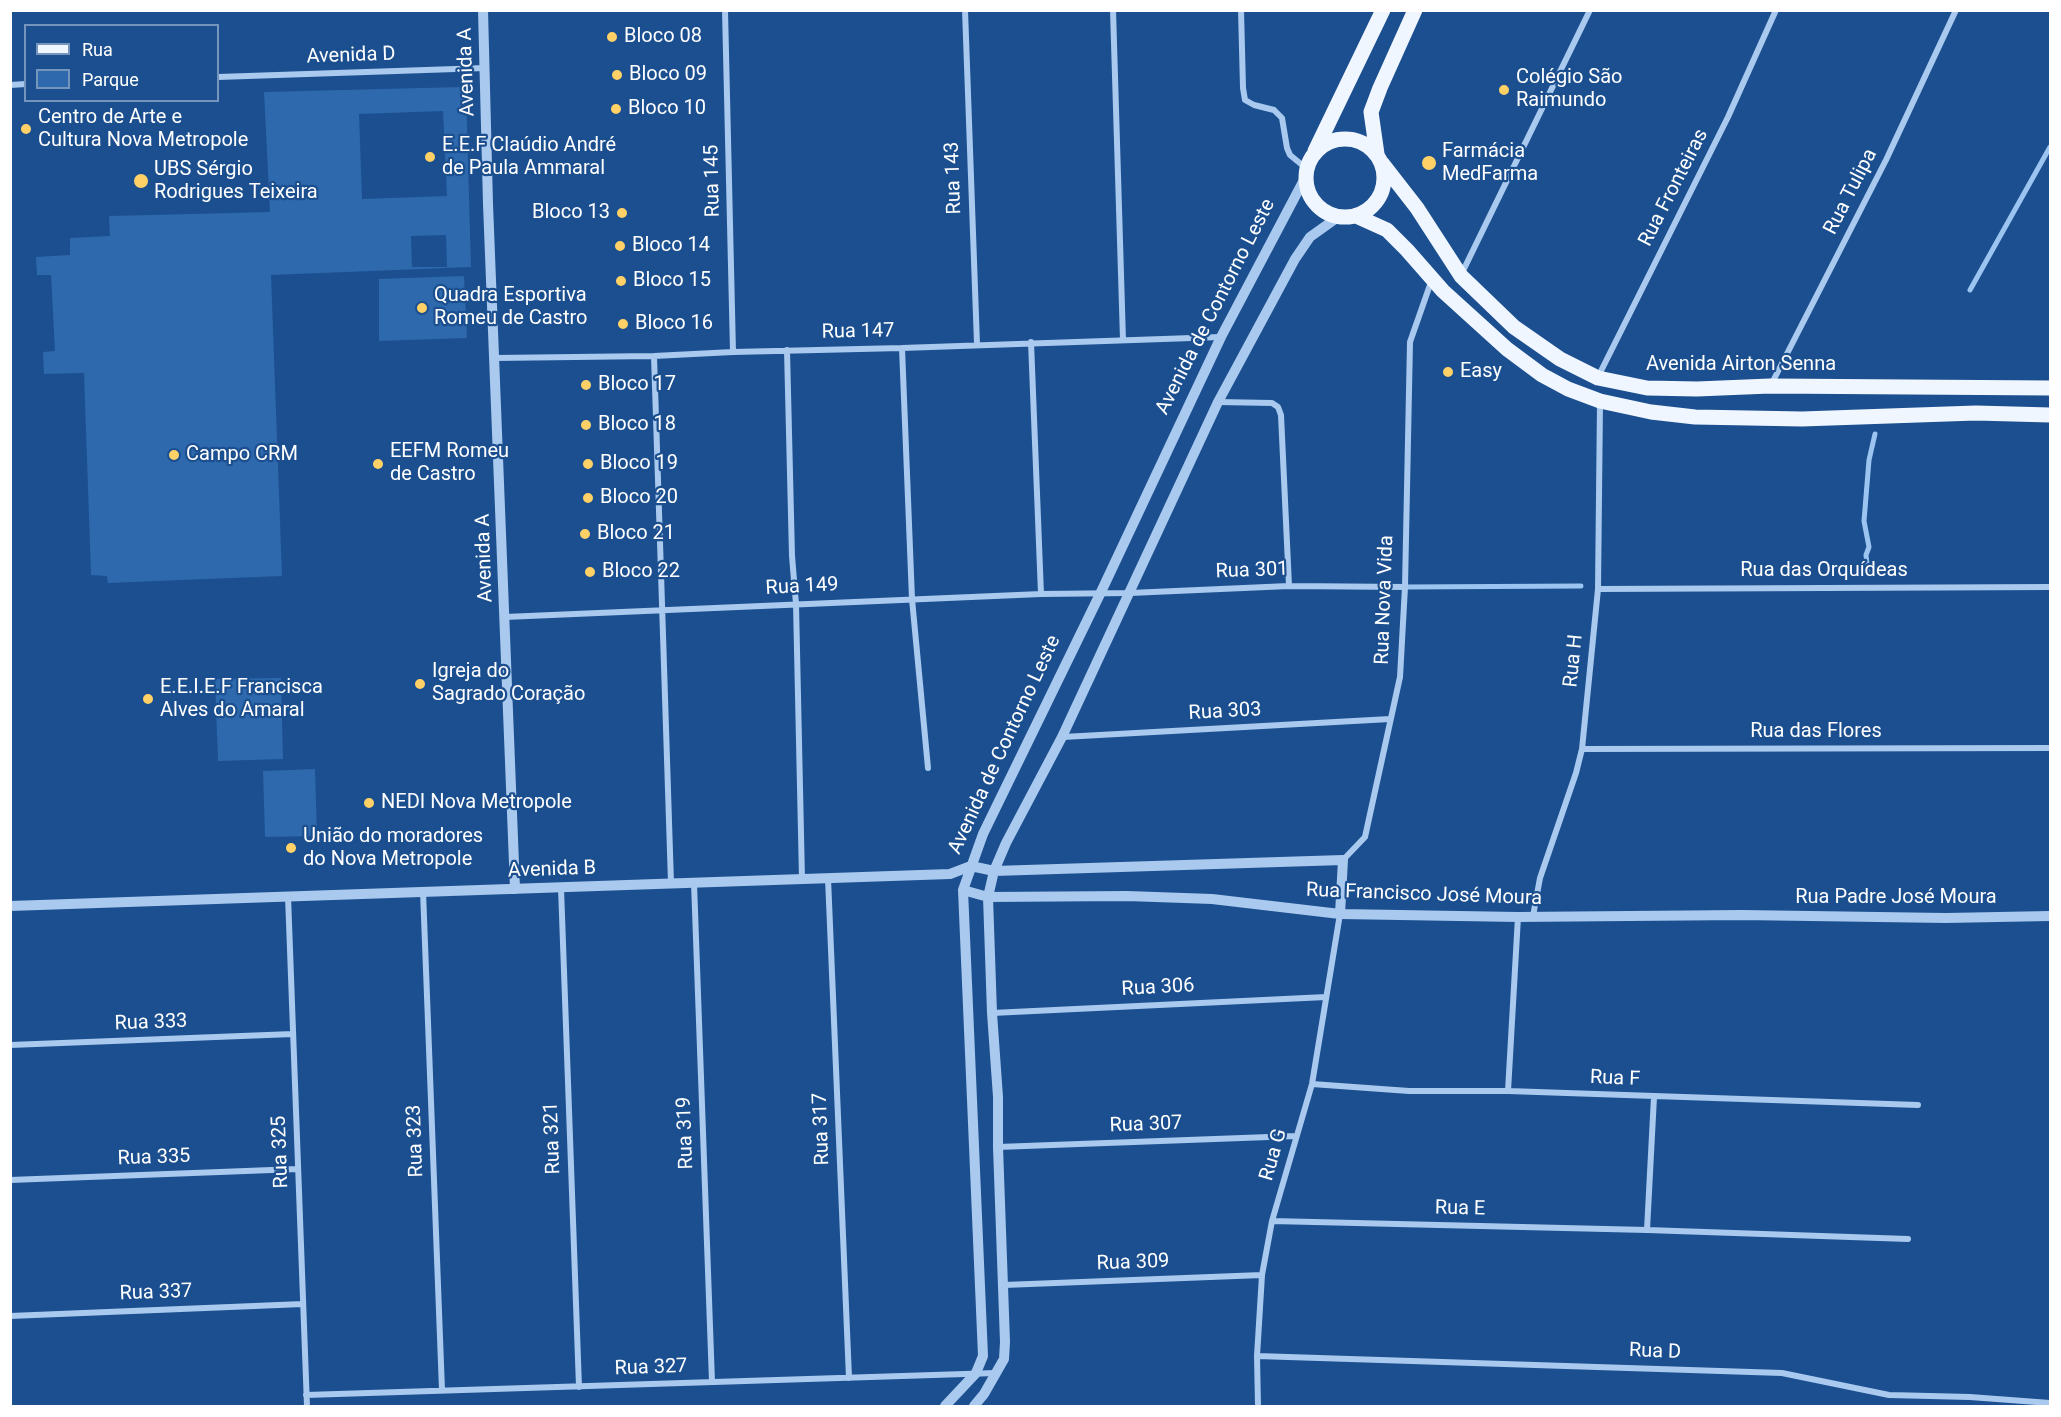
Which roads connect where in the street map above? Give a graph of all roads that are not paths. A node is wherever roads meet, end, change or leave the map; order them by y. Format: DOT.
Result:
graph roads {
  1 [pos="483,10"];
  2 [pos="725,10"];
  3 [pos="964,10"];
  4 [pos="1113,10"];
  5 [pos="1241,10"];
  6 [pos="1383,10"];
  7 [pos="1415,10"];
  8 [pos="1590,10"];
  9 [pos="1776,10"];
  10 [pos="1956,10"];
  11 [pos="485,68"];
  12 [pos="219,77"];
  13 [pos="1379,159"];
  14 [pos="1308,167"];
  15 [pos="1356,216"];
  16 [pos="1338,217"];
  17 [pos="1461,276"];
  18 [pos="1433,278"];
  19 [pos="1221,337"];
  20 [pos="1123,340"];
  21 [pos="1031,342"];
  22 [pos="977,344"];
  23 [pos="902,348"];
  24 [pos="787,350"];
  25 [pos="733,352"];
  26 [pos="654,356"];
  27 [pos="495,358"];
  28 [pos="1598,378"];
  29 [pos="1770,386"];
  30 [pos="2050,388"];
  31 [pos="1600,401"];
  32 [pos="1218,402"];
  33 [pos="2050,416"];
  34 [pos="1289,586"];
  35 [pos="1405,587"];
  36 [pos="2050,587"];
  37 [pos="1598,588"];
  38 [pos="1101,592"];
  39 [pos="1130,593"];
  40 [pos="1041,594"];
  41 [pos="912,599"];
  42 [pos="796,604"];
  43 [pos="663,610"];
  44 [pos="505,617"];
  45 [pos="1390,719"];
  46 [pos="1062,737"];
  47 [pos="2050,748"];
  48 [pos="1582,749"];
  49 [pos="928,768"];
  50 [pos="1343,860"];
  51 [pos="971,866"];
  52 [pos="994,871"];
  53 [pos="950,874"];
  54 [pos="828,878"];
  55 [pos="802,879"];
  56 [pos="671,883"];
  57 [pos="694,883"];
  58 [pos="561,888"];
  59 [pos="515,889"];
  60 [pos="963,890"];
  61 [pos="423,891"];
  62 [pos="288,896"];
  63 [pos="988,897"];
  64 [pos="10,906"];
  65 [pos="1340,914"];
  66 [pos="1742,915"];
  67 [pos="1533,916"];
  68 [pos="2050,916"];
  69 [pos="1518,917"];
  70 [pos="1326,997"];
  71 [pos="992,1013"];
  72 [pos="293,1034"];
  73 [pos="10,1045"];
  74 [pos="1312,1084"];
  75 [pos="1508,1091"];
  76 [pos="1654,1098"];
  77 [pos="1918,1105"];
  78 [pos="1296,1136"];
  79 [pos="998,1148"];
  80 [pos="298,1169"];
  81 [pos="10,1179"];
  82 [pos="1272,1221"];
  83 [pos="1647,1230"];
  84 [pos="1908,1239"];
  85 [pos="1262,1275"];
  86 [pos="1004,1285"];
  87 [pos="303,1304"];
  88 [pos="10,1316"];
  89 [pos="1257,1356"];
  90 [pos="976,1373"];
  91 [pos="996,1373"];
  92 [pos="849,1378"];
  93 [pos="712,1382"];
  94 [pos="579,1387"];
  95 [pos="442,1390"];
  96 [pos="306,1395"];
  97 [pos="1991,1399"];
  98 [pos="2050,1403"];
  99 [pos="307,1407"];
  100 [pos="945,1407"];
  101 [pos="974,1407"];
  102 [pos="1258,1407"];
  103 [pos="1991,1407"];
  1 -- 11 [label="street, Avenida A"];
  2 -- 25 [label="street, Rua 145"];
  3 -- 22 [label="street, Rua 143"];
  4 -- 20 [label="street"];
  5 -- 14 [label="street"];
  6 -- 14 [label="main road, Avenida de Contorno Leste"];
  7 -- 13 [label="main road"];
  8 -- 17 [label="street"];
  9 -- 28 [label="street, Rua Fronteiras"];
  10 -- 29 [label="street, Rua Tulipa"];
  11 -- 12 [label="street, Avenida D"];
  11 -- 27 [label="street, Avenida A"];
  13 -- 14 [label="main road"];
  13 -- 15 [label="main road"];
  13 -- 17 [label="main road, Avenida Airton Senna"];
  14 -- 16 [label="main road"];
  14 -- 19 [label="street, Avenida de Contorno Leste"];
  15 -- 16 [label="main road"];
  15 -- 18 [label="main road"];
  16 -- 32 [label="street"];
  17 -- 28 [label="main road, Avenida Airton Senna"];
  18 -- 31 [label="main road"];
  18 -- 35 [label="street, Rua Nova Vida"];
  19 -- 20 [label="street, Rua 147"];
  19 -- 38 [label="street, Avenida de Contorno Leste"];
  20 -- 21 [label="street, Rua 147"];
  21 -- 22 [label="street, Rua 147"];
  21 -- 40 [label="street"];
  22 -- 23 [label="street, Rua 147"];
  23 -- 24 [label="street, Rua 147"];
  23 -- 41 [label="street"];
  24 -- 25 [label="street, Rua 147"];
  24 -- 42 [label="street"];
  25 -- 26 [label="street, Rua 147"];
  26 -- 27 [label="street, Rua 147"];
  26 -- 43 [label="street"];
  27 -- 44 [label="street, Avenida A"];
  28 -- 29 [label="main road, Avenida Airton Senna"];
  29 -- 30 [label="main road, Avenida Airton Senna"];
  31 -- 33 [label="main road"];
  31 -- 37 [label="street, Rua H"];
  32 -- 34 [label="street"];
  32 -- 39 [label="street"];
  34 -- 35 [label="street, Rua 301"];
  34 -- 39 [label="street, Rua 301"];
  35 -- 45 [label="street, Rua Nova Vida"];
  36 -- 37 [label="street, Rua das Orquídeas"];
  37 -- 48 [label="street, Rua H"];
  38 -- 39 [label="street, Rua 301"];
  38 -- 40 [label="street, Rua 149"];
  38 -- 51 [label="street, Avenida de Contorno Leste"];
  39 -- 46 [label="street"];
  40 -- 41 [label="street, Rua 149"];
  41 -- 42 [label="street, Rua 149"];
  41 -- 49 [label="street"];
  42 -- 43 [label="street, Rua 149"];
  42 -- 55 [label="street"];
  43 -- 44 [label="street, Rua 149"];
  43 -- 56 [label="street"];
  44 -- 59 [label="street, Avenida A"];
  45 -- 46 [label="street, Rua 303"];
  45 -- 50 [label="street, Rua Nova Vida"];
  46 -- 52 [label="street"];
  47 -- 48 [label="street, Rua das Flores"];
  48 -- 67 [label="street, Rua H"];
  50 -- 52 [label="street, Rua Francisco José Moura"];
  50 -- 65 [label="street"];
  51 -- 52 [label="street, Rua Francisco José Moura"];
  51 -- 53 [label="street, Avenida B"];
  51 -- 60 [label="street, Avenida de Contorno Leste"];
  52 -- 63 [label="street"];
  53 -- 54 [label="street, Avenida B"];
  53 -- 60 [label="street"];
  54 -- 55 [label="street, Avenida B"];
  54 -- 92 [label="street, Rua 317"];
  55 -- 57 [label="street, Avenida B"];
  56 -- 57 [label="street, Avenida B"];
  56 -- 58 [label="street, Avenida B"];
  57 -- 93 [label="street, Rua 319"];
  58 -- 59 [label="street, Avenida B"];
  58 -- 94 [label="street, Rua 321"];
  59 -- 61 [label="street, Avenida B"];
  60 -- 63 [label="street, Rua Francisco José Moura"];
  60 -- 90 [label="street, Avenida de Contorno Leste"];
  61 -- 62 [label="street, Avenida B"];
  61 -- 95 [label="street, Rua 323"];
  62 -- 64 [label="street, Avenida B"];
  62 -- 72 [label="street, Rua 325"];
  63 -- 65 [label="street, Rua Francisco José Moura"];
  63 -- 71 [label="street"];
  65 -- 69 [label="street, Rua Francisco José Moura"];
  65 -- 70 [label="street, Rua G"];
  66 -- 67 [label="street, Rua Francisco José Moura"];
  66 -- 68 [label="street, Rua Padre José Moura"];
  67 -- 69 [label="street, Rua Francisco José Moura"];
  69 -- 75 [label="street"];
  70 -- 71 [label="street, Rua 306"];
  70 -- 74 [label="street, Rua G"];
  71 -- 79 [label="street"];
  72 -- 73 [label="street, Rua 333"];
  72 -- 80 [label="street, Rua 325"];
  74 -- 75 [label="street, Rua F"];
  74 -- 78 [label="street, Rua G"];
  75 -- 76 [label="street, Rua F"];
  76 -- 77 [label="street, Rua F"];
  76 -- 83 [label="street"];
  78 -- 79 [label="street, Rua 307"];
  78 -- 82 [label="street, Rua G"];
  79 -- 86 [label="street"];
  80 -- 81 [label="street, Rua 335"];
  80 -- 87 [label="street, Rua 325"];
  82 -- 83 [label="street, Rua E"];
  82 -- 85 [label="street, Rua G"];
  83 -- 84 [label="street, Rua E"];
  85 -- 86 [label="street, Rua 309"];
  85 -- 89 [label="street, Rua G"];
  86 -- 91 [label="street"];
  87 -- 88 [label="street, Rua 337"];
  87 -- 96 [label="street, Rua 325"];
  89 -- 97 [label="street, Rua D"];
  89 -- 102 [label="street, Rua G"];
  90 -- 91 [label="street, Rua 327"];
  90 -- 92 [label="street, Rua 327"];
  90 -- 100 [label="street, Avenida de Contorno Leste"];
  91 -- 101 [label="street"];
  92 -- 93 [label="street, Rua 327"];
  93 -- 94 [label="street, Rua 327"];
  94 -- 95 [label="street, Rua 327"];
  95 -- 96 [label="street, Rua 327"];
  96 -- 99 [label="street, Rua 325"];
  97 -- 98 [label="street, Rua D"];
  97 -- 103 [label="street"];
}
